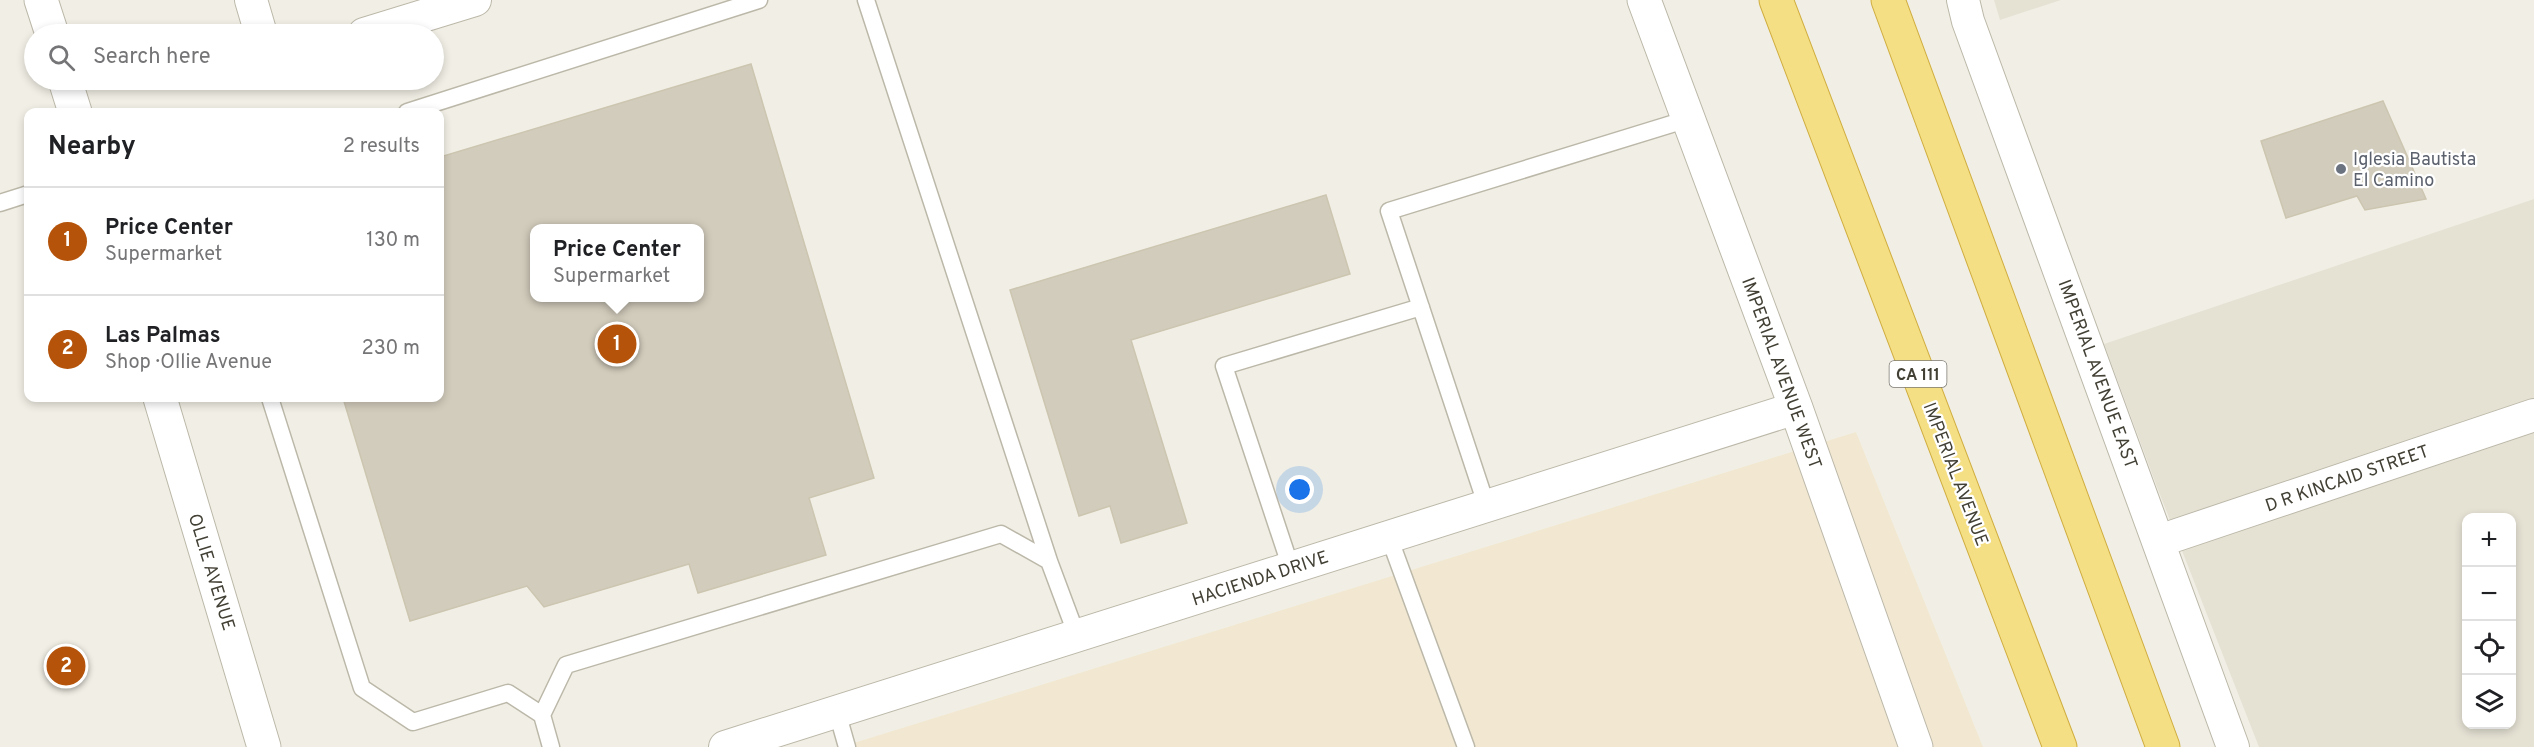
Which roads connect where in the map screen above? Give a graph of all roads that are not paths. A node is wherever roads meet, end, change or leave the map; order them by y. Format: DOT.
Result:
graph roads {
  1 [pos="41,0"];
  2 [pos="250,0"];
  3 [pos="475,0"];
  4 [pos="759,0"];
  5 [pos="866,0"];
  6 [pos="1644,0"];
  7 [pos="1776,0"];
  8 [pos="1888,0"];
  9 [pos="1963,0"];
  10 [pos="49,24"];
  11 [pos="258,24"];
  12 [pos="397,24"];
  13 [pos="68,90"];
  14 [pos="74,108"];
  15 [pos="420,108"];
  16 [pos="1688,119"];
  17 [pos="24,195"];
  18 [pos="0,203"];
  19 [pos="1420,307"];
  20 [pos="161,402"];
  21 [pos="271,402"];
  22 [pos="1796,408"];
  23 [pos="2534,416"];
  24 [pos="1487,507"];
  25 [pos="1389,537"];
  26 [pos="2159,541"];
  27 [pos="1048,561"];
  28 [pos="1291,568"];
  29 [pos="1077,636"];
  30 [pos="837,712"];
  31 [pos="542,716"];
  32 [pos="264,747"];
  33 [pos="551,747"];
  34 [pos="725,747"];
  35 [pos="847,747"];
  36 [pos="1466,747"];
  37 [pos="1916,747"];
  38 [pos="2060,747"];
  39 [pos="2163,747"];
  40 [pos="2233,747"];
  1 -- 10 [label="street"];
  2 -- 11 [label="street"];
  3 -- 12 [label="street"];
  4 -- 15 [label="lane"];
  5 -- 27 [label="lane"];
  6 -- 16 [label="street, IMPERIAL AVENUE WEST"];
  7 -- 38 [label="highway, IMPERIAL AVENUE / CA 111"];
  8 -- 39 [label="highway"];
  9 -- 26 [label="street, IMPERIAL AVENUE EAST"];
  13 -- 14 [label="street"];
  16 -- 19 [label="lane"];
  16 -- 22 [label="street, IMPERIAL AVENUE WEST"];
  17 -- 18 [label="lane"];
  19 -- 24 [label="lane"];
  19 -- 28 [label="lane"];
  20 -- 32 [label="street, OLLIE AVENUE"];
  21 -- 31 [label="lane"];
  22 -- 24 [label="street, HACIENDA DRIVE"];
  22 -- 37 [label="street, IMPERIAL AVENUE WEST"];
  23 -- 26 [label="street, D R KINCAID STREET"];
  24 -- 25 [label="street, HACIENDA DRIVE"];
  25 -- 28 [label="street, HACIENDA DRIVE"];
  25 -- 36 [label="lane"];
  26 -- 40 [label="street, IMPERIAL AVENUE EAST"];
  27 -- 29 [label="lane"];
  27 -- 31 [label="lane"];
  28 -- 29 [label="street, HACIENDA DRIVE"];
  29 -- 30 [label="street, HACIENDA DRIVE"];
  30 -- 34 [label="street, HACIENDA DRIVE"];
  30 -- 35 [label="lane"];
  31 -- 33 [label="lane"];
}
